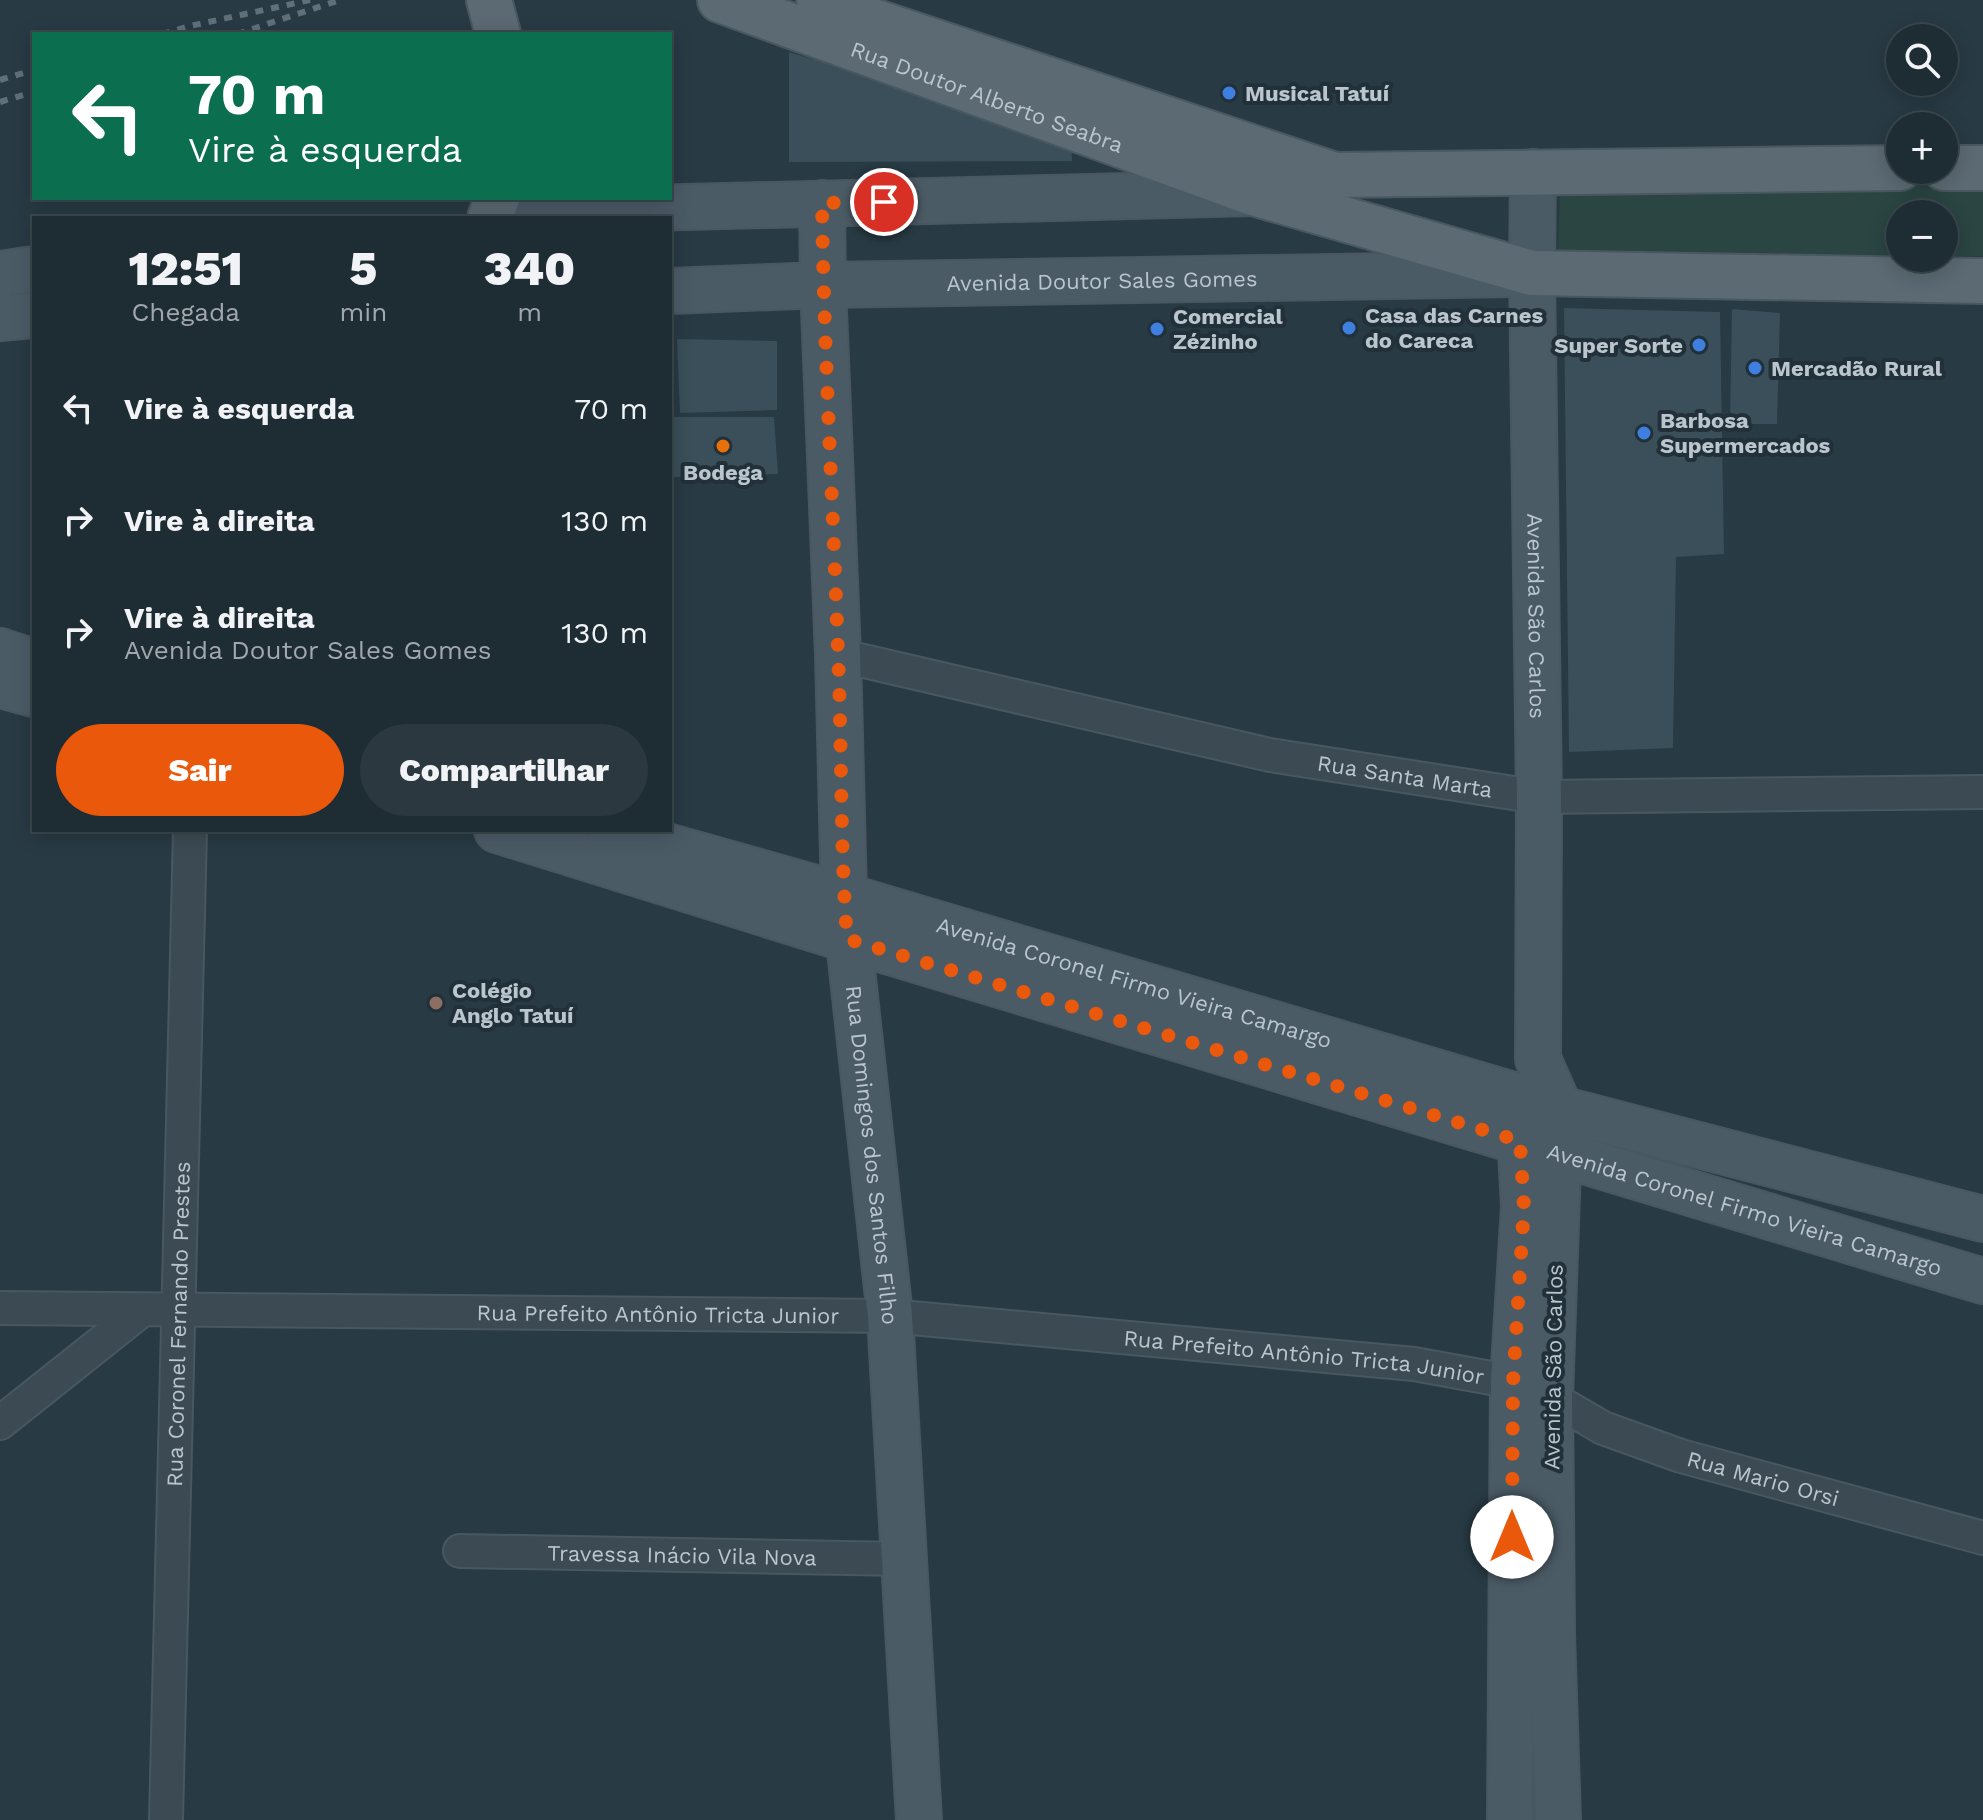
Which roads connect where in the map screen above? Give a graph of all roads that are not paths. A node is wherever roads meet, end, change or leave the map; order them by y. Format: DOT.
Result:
graph roads {
  1 [pos="489,0"];
  2 [pos="720,0"];
  3 [pos="819,0"];
  4 [pos="497,32"];
  5 [pos="1886,168"];
  6 [pos="1958,168"];
  7 [pos="1983,168"];
  8 [pos="1533,172"];
  9 [pos="1335,175"];
  10 [pos="1253,193"];
  11 [pos="822,203"];
  12 [pos="532,216"];
  13 [pos="32,269"];
  14 [pos="1532,273"];
  15 [pos="0,274"];
  16 [pos="1983,281"];
  17 [pos="823,285"];
  18 [pos="672,291"];
  19 [pos="32,315"];
  20 [pos="0,318"];
  21 [pos="0,651"];
  22 [pos="838,655"];
  23 [pos="32,661"];
  24 [pos="0,685"];
  25 [pos="32,693"];
  26 [pos="1983,792"];
  27 [pos="1539,797"];
  28 [pos="190,832"];
  29 [pos="505,832"];
  30 [pos="615,832"];
  31 [pos="845,917"];
  32 [pos="1528,1078"];
  33 [pos="1560,1109"];
  34 [pos="1540,1147"];
  35 [pos="1983,1219"];
  36 [pos="1983,1281"];
  37 [pos="0,1308"];
  38 [pos="142,1310"];
  39 [pos="177,1310"];
  40 [pos="890,1316"];
  41 [pos="1532,1389"];
  42 [pos="0,1423"];
  43 [pos="1983,1538"];
  44 [pos="460,1551"];
  45 [pos="903,1559"];
  46 [pos="166,1820"];
  47 [pos="919,1820"];
  48 [pos="1510,1820"];
  49 [pos="1558,1820"];
  1 -- 4 [label="main road"];
  2 -- 10 [label="main road, Rua Doutor Alberto Seabra"];
  3 -- 9 [label="main road, Rua Doutor Alberto Seabra"];
  5 -- 8 [label="main road, Avenida Doutor Sales Gomes"];
  6 -- 7 [label="main road"];
  8 -- 9 [label="main road, Avenida Doutor Sales Gomes"];
  8 -- 14 [label="main road, Avenida São Carlos"];
  9 -- 10 [label="main road, Avenida Doutor Sales Gomes"];
  10 -- 11 [label="main road, Avenida Doutor Sales Gomes"];
  10 -- 14 [label="main road, Avenida Doutor Sales Gomes"];
  11 -- 12 [label="main road, Avenida Doutor Sales Gomes"];
  11 -- 17 [label="main road, Rua Domingos dos Santos Filho"];
  13 -- 15 [label="main road"];
  14 -- 16 [label="main road, Avenida Doutor Sales Gomes"];
  14 -- 17 [label="main road, Avenida Doutor Sales Gomes"];
  14 -- 27 [label="main road, Avenida São Carlos"];
  17 -- 18 [label="main road, Avenida Doutor Sales Gomes"];
  17 -- 22 [label="main road, Rua Domingos dos Santos Filho"];
  19 -- 20 [label="main road"];
  21 -- 23 [label="main road"];
  22 -- 27 [label="street, Rua Santa Marta"];
  22 -- 31 [label="main road, Rua Domingos dos Santos Filho"];
  24 -- 25 [label="main road"];
  26 -- 27 [label="street, Rua Santa Marta"];
  27 -- 32 [label="main road, Avenida São Carlos"];
  28 -- 39 [label="street, Rua Coronel Fernando Prestes"];
  29 -- 31 [label="main road, Avenida Coronel Firmo Vieira Camargo"];
  30 -- 31 [label="main road, Avenida Coronel Firmo Vieira Camargo"];
  31 -- 32 [label="main road, Avenida Coronel Firmo Vieira Camargo"];
  31 -- 34 [label="main road, Avenida Coronel Firmo Vieira Camargo"];
  31 -- 40 [label="main road, Rua Domingos dos Santos Filho"];
  32 -- 33 [label="main road, Avenida Coronel Firmo Vieira Camargo"];
  32 -- 34 [label="main road, Avenida São Carlos"];
  33 -- 34 [label="main road"];
  33 -- 35 [label="main road, Avenida Coronel Firmo Vieira Camargo"];
  34 -- 36 [label="main road, Avenida Coronel Firmo Vieira Camargo"];
  34 -- 41 [label="main road, Avenida São Carlos"];
  37 -- 38 [label="street, Rua Prefeito Antônio Tricta Junior"];
  38 -- 39 [label="street, Rua Prefeito Antônio Tricta Junior"];
  38 -- 42 [label="street"];
  39 -- 40 [label="street, Rua Prefeito Antônio Tricta Junior"];
  39 -- 46 [label="street, Rua Coronel Fernando Prestes"];
  40 -- 41 [label="street, Rua Prefeito Antônio Tricta Junior"];
  40 -- 45 [label="main road, Rua Domingos dos Santos Filho"];
  41 -- 43 [label="street, Rua Mario Orsi"];
  41 -- 48 [label="main road, Avenida São Carlos"];
  41 -- 49 [label="main road, Avenida São Carlos"];
  44 -- 45 [label="street, Travessa Inácio Vila Nova"];
  45 -- 47 [label="main road, Rua Domingos dos Santos Filho"];
}
